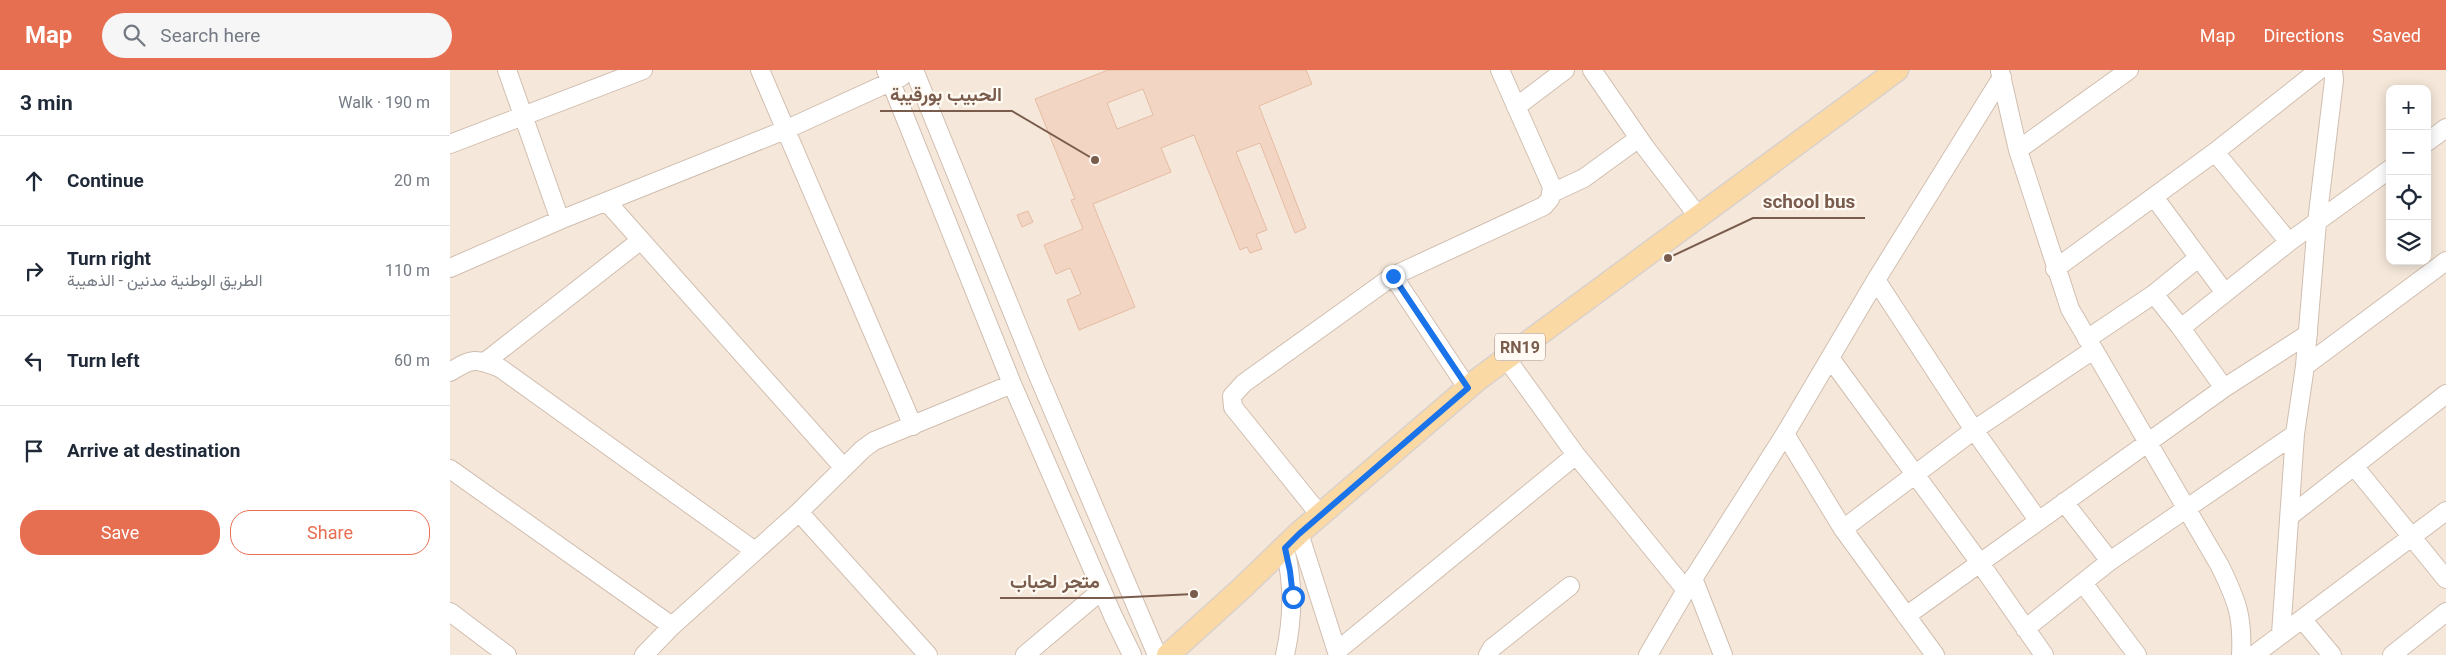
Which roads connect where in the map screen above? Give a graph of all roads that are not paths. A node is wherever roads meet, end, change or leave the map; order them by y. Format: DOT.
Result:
graph roads {
  1 [pos="507,70"];
  2 [pos="643,70"];
  3 [pos="760,70"];
  4 [pos="1500,70"];
  5 [pos="1566,70"];
  6 [pos="1592,70"];
  7 [pos="1897,70"];
  8 [pos="2129,70"];
  9 [pos="2319,70"];
  10 [pos="914,71"];
  11 [pos="2338,73"];
  12 [pos="2001,74"];
  13 [pos="888,76"];
  14 [pos="1516,107"];
  15 [pos="522,115"];
  16 [pos="2446,128"];
  17 [pos="785,130"];
  18 [pos="1639,138"];
  19 [pos="2431,139"];
  20 [pos="450,144"];
  21 [pos="2018,150"];
  22 [pos="2216,152"];
  23 [pos="2386,172"];
  24 [pos="1552,193"];
  25 [pos="2154,197"];
  26 [pos="607,202"];
  27 [pos="1698,216"];
  28 [pos="560,220"];
  29 [pos="2318,222"];
  30 [pos="641,240"];
  31 [pos="2289,242"];
  32 [pos="2198,258"];
  33 [pos="2446,261"];
  34 [pos="450,268"];
  35 [pos="2055,269"];
  36 [pos="1393,276"];
  37 [pos="1876,280"];
  38 [pos="2225,293"];
  39 [pos="2154,294"];
  40 [pos="2181,328"];
  41 [pos="2308,334"];
  42 [pos="2090,344"];
  43 [pos="1506,358"];
  44 [pos="1830,358"];
  45 [pos="485,362"];
  46 [pos="2305,366"];
  47 [pos="450,372"];
  48 [pos="1012,384"];
  49 [pos="1468,388"];
  50 [pos="2224,388"];
  51 [pos="2446,394"];
  52 [pos="913,426"];
  53 [pos="1974,430"];
  54 [pos="1785,434"];
  55 [pos="2295,434"];
  56 [pos="2147,442"];
  57 [pos="1576,455"];
  58 [pos="2354,466"];
  59 [pos="450,468"];
  60 [pos="844,468"];
  61 [pos="1915,475"];
  62 [pos="2064,502"];
  63 [pos="2186,508"];
  64 [pos="2446,511"];
  65 [pos="799,512"];
  66 [pos="1320,515"];
  67 [pos="2290,516"];
  68 [pos="2038,520"];
  69 [pos="1843,529"];
  70 [pos="2412,535"];
  71 [pos="1292,541"];
  72 [pos="755,551"];
  73 [pos="2110,562"];
  74 [pos="1980,563"];
  75 [pos="2446,579"];
  76 [pos="2083,583"];
  77 [pos="1690,584"];
  78 [pos="1570,586"];
  79 [pos="1102,590"];
  80 [pos="450,612"];
  81 [pos="2446,612"];
  82 [pos="1906,616"];
  83 [pos="2302,619"];
  84 [pos="672,626"];
  85 [pos="2025,628"];
  86 [pos="2281,634"];
  87 [pos="2129,652"];
  88 [pos="1338,653"];
  89 [pos="507,655"];
  90 [pos="644,655"];
  91 [pos="928,655"];
  92 [pos="1025,655"];
  93 [pos="1132,655"];
  94 [pos="1157,655"];
  95 [pos="1168,655"];
  96 [pos="1285,655"];
  97 [pos="1488,655"];
  98 [pos="1648,655"];
  99 [pos="1723,655"];
  100 [pos="1934,655"];
  101 [pos="2044,655"];
  102 [pos="2241,655"];
  103 [pos="2254,655"];
  104 [pos="2332,655"];
  105 [pos="2392,655"];
  1 -- 15 [label="street"];
  2 -- 15 [label="street"];
  3 -- 17 [label="street"];
  4 -- 14 [label="street"];
  5 -- 14 [label="street"];
  6 -- 18 [label="street"];
  7 -- 27 [label="main road, RN19"];
  8 -- 21 [label="street"];
  9 -- 22 [label="street"];
  10 -- 13 [label="street"];
  10 -- 94 [label="street"];
  11 -- 29 [label="street"];
  12 -- 21 [label="street"];
  12 -- 37 [label="street"];
  13 -- 17 [label="street"];
  13 -- 48 [label="street"];
  14 -- 24 [label="street"];
  15 -- 20 [label="street"];
  15 -- 28 [label="street"];
  16 -- 19 [label="street"];
  17 -- 26 [label="street"];
  17 -- 52 [label="street"];
  18 -- 24 [label="street"];
  18 -- 27 [label="street"];
  21 -- 35 [label="street"];
  22 -- 25 [label="street"];
  22 -- 31 [label="street"];
  23 -- 29 [label="street"];
  24 -- 36 [label="street"];
  25 -- 32 [label="street"];
  25 -- 35 [label="street"];
  26 -- 28 [label="street"];
  26 -- 30 [label="street"];
  27 -- 43 [label="main road, RN19"];
  28 -- 34 [label="street"];
  29 -- 31 [label="street"];
  29 -- 41 [label="street"];
  30 -- 45 [label="street"];
  30 -- 60 [label="street"];
  31 -- 38 [label="street"];
  32 -- 38 [label="street"];
  32 -- 39 [label="street"];
  33 -- 46 [label="street"];
  35 -- 42 [label="street"];
  36 -- 49 [label="street"];
  36 -- 66 [label="street"];
  37 -- 44 [label="street"];
  37 -- 53 [label="street"];
  38 -- 40 [label="street"];
  39 -- 40 [label="street"];
  39 -- 42 [label="street"];
  40 -- 50 [label="street"];
  41 -- 46 [label="street"];
  41 -- 50 [label="street"];
  42 -- 53 [label="street"];
  42 -- 56 [label="street"];
  43 -- 49 [label="main road, RN19"];
  43 -- 57 [label="street"];
  44 -- 54 [label="street"];
  44 -- 61 [label="street"];
  45 -- 47 [label="street"];
  45 -- 72 [label="street"];
  46 -- 55 [label="street"];
  48 -- 52 [label="street"];
  48 -- 79 [label="street"];
  49 -- 66 [label="main road, RN19"];
  50 -- 56 [label="street"];
  51 -- 58 [label="street"];
  52 -- 60 [label="street"];
  53 -- 61 [label="street"];
  53 -- 68 [label="street"];
  54 -- 69 [label="street"];
  54 -- 77 [label="street"];
  55 -- 63 [label="street"];
  55 -- 67 [label="street"];
  56 -- 62 [label="street"];
  56 -- 63 [label="street"];
  57 -- 77 [label="street"];
  57 -- 88 [label="street"];
  58 -- 67 [label="street"];
  58 -- 70 [label="street"];
  59 -- 84 [label="street"];
  60 -- 65 [label="street"];
  61 -- 69 [label="street"];
  61 -- 74 [label="street"];
  62 -- 68 [label="street"];
  62 -- 73 [label="street"];
  63 -- 73 [label="street"];
  63 -- 102 [label="street"];
  64 -- 70 [label="street"];
  65 -- 72 [label="street"];
  65 -- 91 [label="street"];
  66 -- 71 [label="main road, RN19"];
  67 -- 86 [label="street"];
  68 -- 74 [label="street"];
  69 -- 82 [label="street"];
  70 -- 75 [label="street"];
  70 -- 83 [label="street"];
  71 -- 88 [label="street"];
  71 -- 95 [label="main road, RN19"];
  71 -- 96 [label="street"];
  72 -- 84 [label="street"];
  73 -- 76 [label="street"];
  74 -- 82 [label="street"];
  74 -- 85 [label="street"];
  76 -- 85 [label="street"];
  76 -- 87 [label="street"];
  77 -- 98 [label="street"];
  77 -- 99 [label="street"];
  78 -- 97 [label="street"];
  79 -- 92 [label="street"];
  79 -- 93 [label="street"];
  80 -- 89 [label="street"];
  81 -- 105 [label="street"];
  82 -- 100 [label="street"];
  83 -- 86 [label="street"];
  83 -- 104 [label="street"];
  84 -- 90 [label="street"];
  85 -- 101 [label="street"];
  86 -- 103 [label="street"];
}
